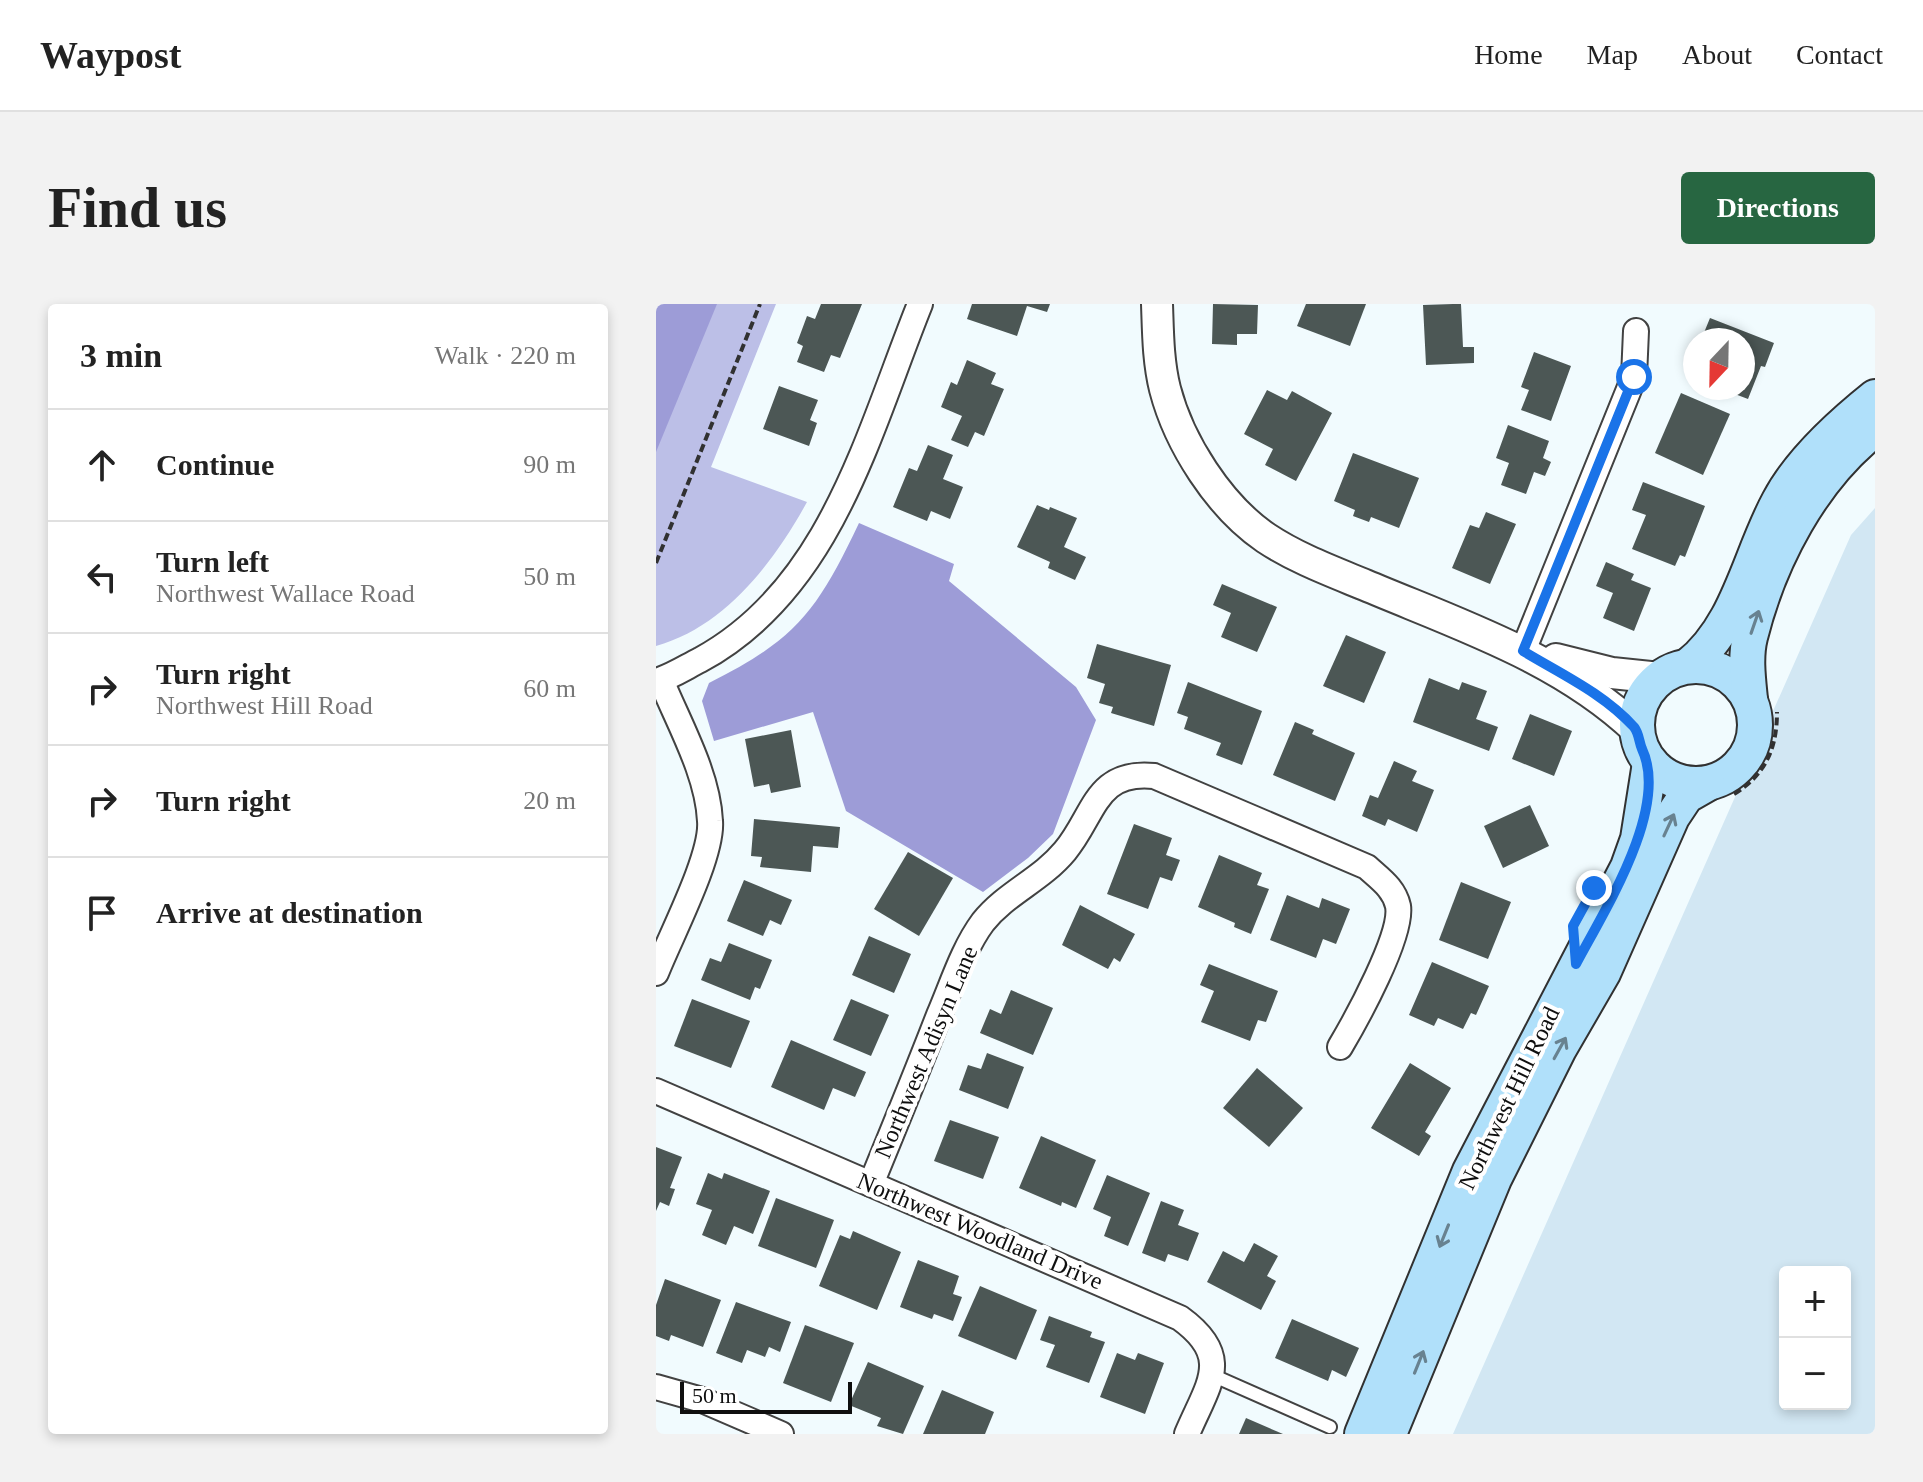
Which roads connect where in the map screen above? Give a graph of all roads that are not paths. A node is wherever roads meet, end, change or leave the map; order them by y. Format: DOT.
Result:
graph roads {
  1 [pos="920,304"];
  2 [pos="1157,304"];
  3 [pos="1636,331"];
  4 [pos="1875,397"];
  5 [pos="1875,429"];
  6 [pos="1523,651"];
  7 [pos="1674,672"];
  8 [pos="659,681"];
  9 [pos="1761,698"];
  10 [pos="1637,730"];
  11 [pos="1650,763"];
  12 [pos="1719,790"];
  13 [pos="656,973"];
  14 [pos="1340,1047"];
  15 [pos="656,1091"];
  16 [pos="871,1184"];
  17 [pos="1212,1375"];
  18 [pos="656,1387"];
  19 [pos="1346,1430"];
  20 [pos="781,1434"];
  21 [pos="1187,1434"];
  22 [pos="1389,1434"];
  1 -- 8 [label="street"];
  2 -- 6 [label="street"];
  3 -- 6 [label="street"];
  4 -- 7 [label="main road"];
  9 -- 5 [label="main road, one-way"];
  6 -- 7 [label="street"];
  6 -- 10 [label="street"];
  7 -- 9 [label="main road"];
  7 -- 10 [label="main road"];
  8 -- 13 [label="street"];
  9 -- 12 [label="main road"];
  10 -- 11 [label="main road"];
  11 -- 12 [label="main road"];
  11 -- 19 [label="main road, Northwest Hill Road, one-way"];
  22 -- 12 [label="main road, Northwest Hill Road, one-way"];
  14 -- 16 [label="street, Northwest Adisyn Lane"];
  15 -- 16 [label="street, Northwest Woodland Drive"];
  16 -- 17 [label="street, Northwest Woodland Drive"];
  17 -- 19 [label="lane"];
  17 -- 21 [label="street"];
  18 -- 20 [label="street"];
}
